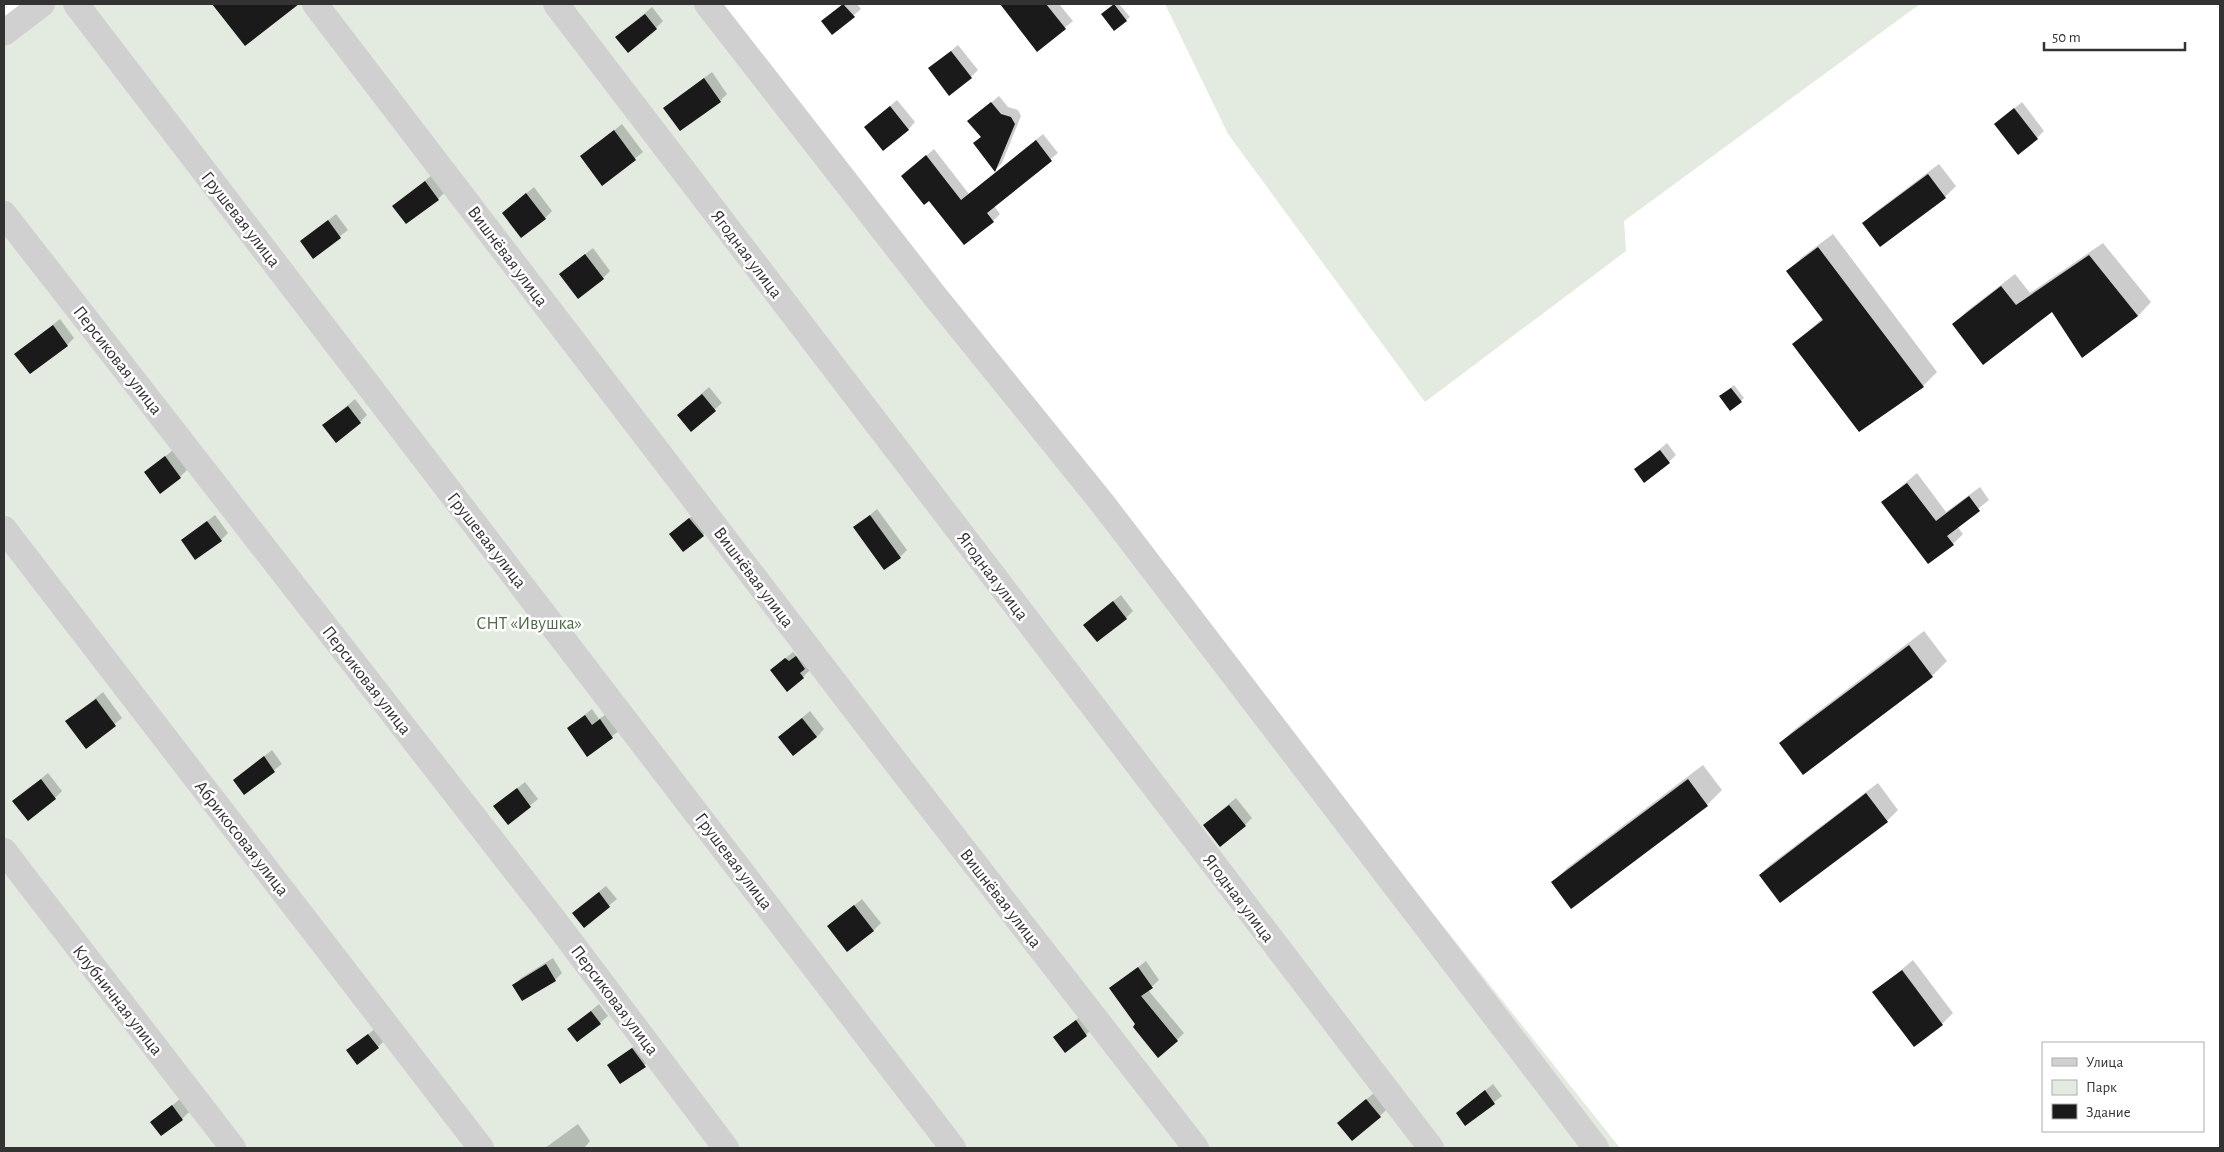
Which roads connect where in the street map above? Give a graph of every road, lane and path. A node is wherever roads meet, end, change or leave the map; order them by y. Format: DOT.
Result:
graph roads {
  1 [pos="42,4"];
  2 [pos="76,4"];
  3 [pos="315,4"];
  4 [pos="556,4"];
  5 [pos="707,4"];
  6 [pos="4,33"];
  7 [pos="4,214"];
  8 [pos="4,529"];
  9 [pos="4,851"];
  10 [pos="233,1148"];
  11 [pos="481,1148"];
  12 [pos="726,1148"];
  13 [pos="953,1148"];
  14 [pos="1196,1148"];
  15 [pos="1431,1148"];
  16 [pos="1596,1148"];
  1 -- 6 [label="street"];
  2 -- 13 [label="street, Грушевая улица"];
  3 -- 14 [label="street, Вишнёвая улица"];
  4 -- 15 [label="street, Ягодная улица"];
  5 -- 16 [label="street"];
  7 -- 12 [label="street, Персиковая улица"];
  8 -- 11 [label="street, Абрикосовая улица"];
  9 -- 10 [label="street, Клубничная улица"];
}
